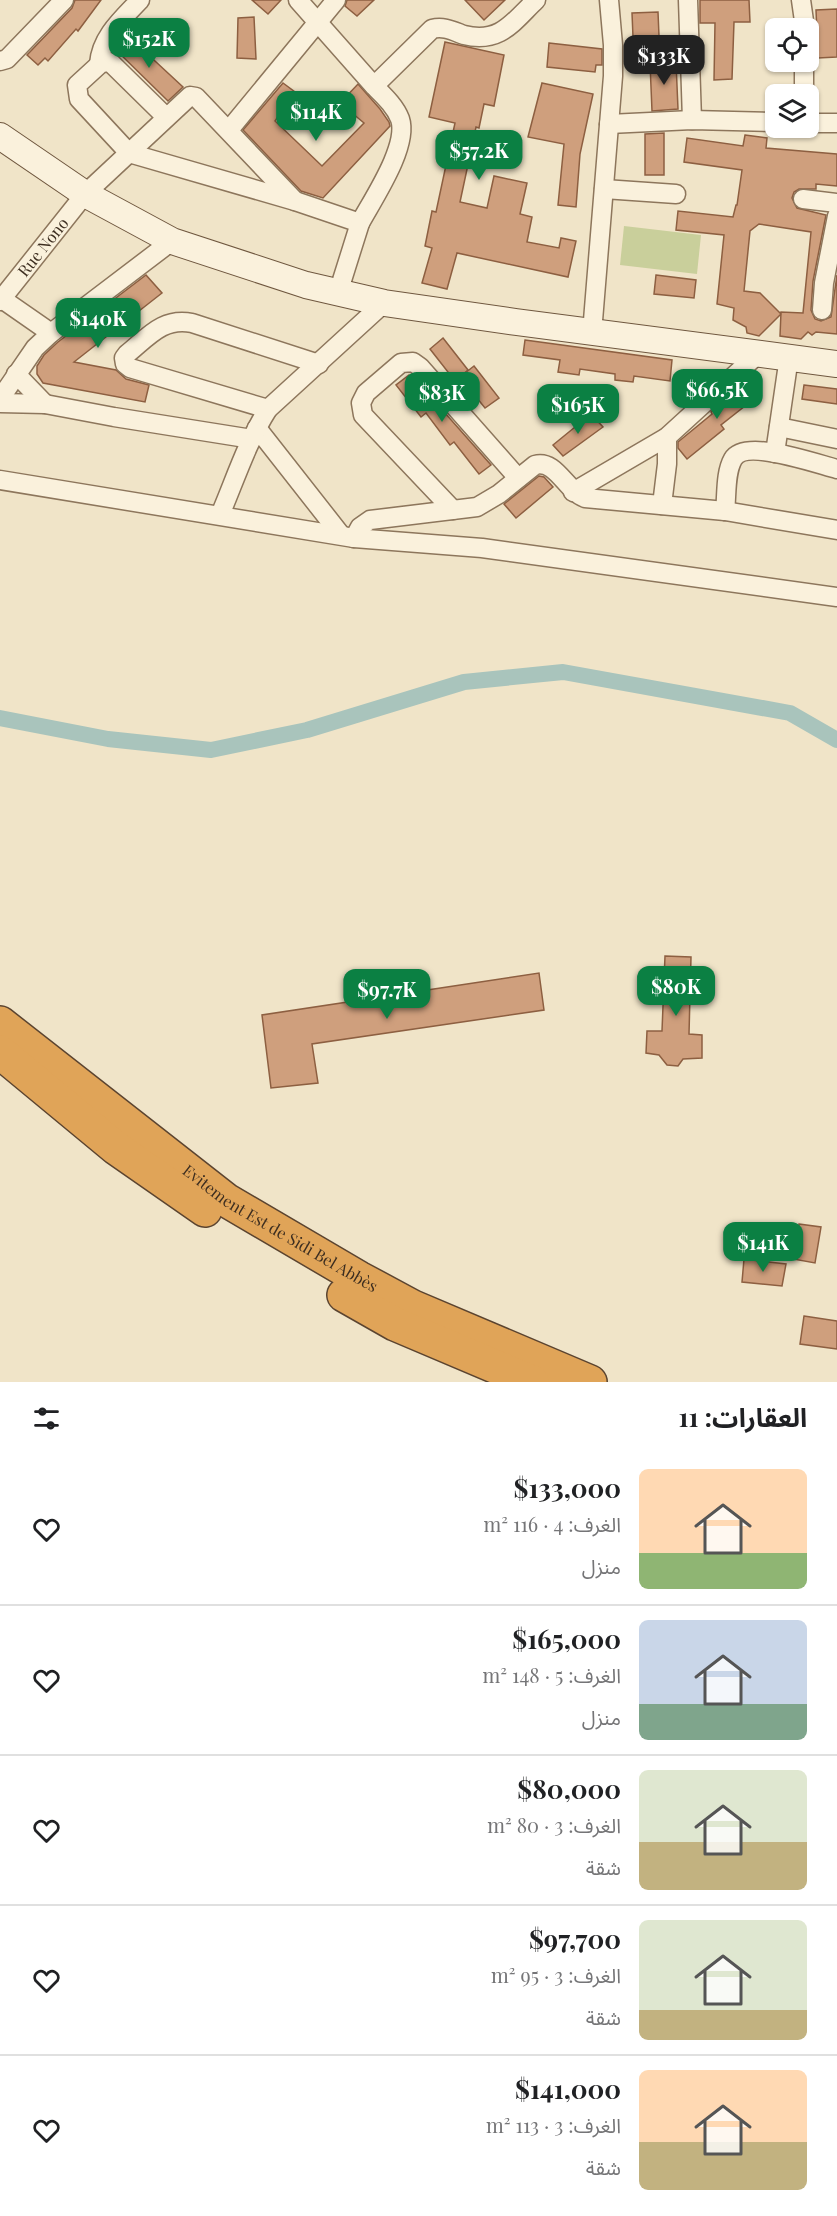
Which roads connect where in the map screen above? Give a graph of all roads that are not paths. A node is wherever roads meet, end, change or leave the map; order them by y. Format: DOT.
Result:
graph roads {
  1 [pos="64,0"];
  2 [pos="140,0"];
  3 [pos="298,0"];
  4 [pos="336,0"];
  5 [pos="537,0"];
  6 [pos="609,0"];
  7 [pos="688,0"];
  8 [pos="801,0"];
  9 [pos="804,18"];
  10 [pos="317,20"];
  11 [pos="0,61"];
  12 [pos="99,64"];
  13 [pos="374,86"];
  14 [pos="166,117"];
  15 [pos="693,120"];
  16 [pos="765,122"];
  17 [pos="819,123"];
  18 [pos="837,123"];
  19 [pos="609,124"];
  20 [pos="229,130"];
  21 [pos="0,136"];
  22 [pos="129,153"];
  23 [pos="604,189"];
  24 [pos="86,194"];
  25 [pos="675,194"];
  26 [pos="803,199"];
  27 [pos="295,201"];
  28 [pos="837,202"];
  29 [pos="837,216"];
  30 [pos="360,223"];
  31 [pos="172,241"];
  32 [pos="338,293"];
  33 [pos="1,300"];
  34 [pos="384,303"];
  35 [pos="822,310"];
  36 [pos="51,333"];
  37 [pos="592,333"];
  38 [pos="758,354"];
  39 [pos="789,357"];
  40 [pos="319,364"];
  41 [pos="837,364"];
  42 [pos="16,374"];
  43 [pos="0,399"];
  44 [pos="0,403"];
  45 [pos="45,404"];
  46 [pos="268,409"];
  47 [pos="779,427"];
  48 [pos="254,433"];
  49 [pos="667,437"];
  50 [pos="837,439"];
  51 [pos="775,453"];
  52 [pos="837,469"];
  53 [pos="518,478"];
  54 [pos="0,480"];
  55 [pos="573,492"];
  56 [pos="662,505"];
  57 [pos="453,510"];
  58 [pos="725,510"];
  59 [pos="220,516"];
  60 [pos="837,530"];
  61 [pos="348,537"];
  62 [pos="837,597"];
  63 [pos="0,1023"];
  64 [pos="0,1052"];
  65 [pos="532,1382"];
  66 [pos="591,1382"];
  1 -- 11 [label="street"];
  2 -- 12 [label="street"];
  3 -- 10 [label="street"];
  4 -- 10 [label="street"];
  5 -- 13 [label="street"];
  6 -- 19 [label="street"];
  7 -- 15 [label="street"];
  8 -- 9 [label="street"];
  10 -- 13 [label="street"];
  10 -- 20 [label="street"];
  12 -- 14 [label="street"];
  12 -- 22 [label="street"];
  13 -- 30 [label="street"];
  14 -- 20 [label="street, Rue Nono"];
  14 -- 22 [label="street, Rue Nono"];
  15 -- 16 [label="street"];
  15 -- 19 [label="street"];
  17 -- 18 [label="street"];
  19 -- 23 [label="street"];
  20 -- 27 [label="street"];
  21 -- 24 [label="street"];
  22 -- 24 [label="street, Rue Nono"];
  22 -- 27 [label="street"];
  23 -- 25 [label="street"];
  23 -- 37 [label="street"];
  24 -- 31 [label="street"];
  24 -- 33 [label="street, Rue Nono"];
  26 -- 28 [label="street"];
  27 -- 30 [label="street"];
  29 -- 35 [label="street"];
  30 -- 32 [label="street"];
  31 -- 32 [label="street"];
  31 -- 36 [label="street"];
  32 -- 34 [label="street"];
  33 -- 36 [label="street"];
  34 -- 37 [label="street"];
  34 -- 40 [label="street"];
  36 -- 42 [label="street"];
  37 -- 38 [label="street"];
  38 -- 39 [label="street"];
  38 -- 49 [label="street"];
  39 -- 41 [label="street"];
  39 -- 47 [label="street"];
  40 -- 46 [label="street"];
  40 -- 46 [label="street"];
  42 -- 43 [label="street"];
  42 -- 45 [label="street"];
  44 -- 45 [label="street"];
  45 -- 48 [label="street"];
  46 -- 48 [label="street"];
  47 -- 50 [label="street"];
  47 -- 51 [label="street"];
  48 -- 59 [label="street"];
  48 -- 61 [label="street"];
  49 -- 55 [label="street"];
  49 -- 56 [label="street"];
  51 -- 52 [label="street"];
  51 -- 58 [label="street"];
  53 -- 55 [label="street"];
  53 -- 57 [label="street"];
  53 -- 57 [label="street"];
  54 -- 59 [label="street"];
  55 -- 56 [label="street"];
  56 -- 58 [label="street"];
  57 -- 61 [label="street"];
  58 -- 60 [label="street"];
  59 -- 61 [label="street"];
  61 -- 62 [label="street"];
  63 -- 66 [label="highway, Evitement Est de Sidi Bel Abbès"];
  64 -- 65 [label="highway, Evitement Est de Sidi Bel Abbès"];
}
